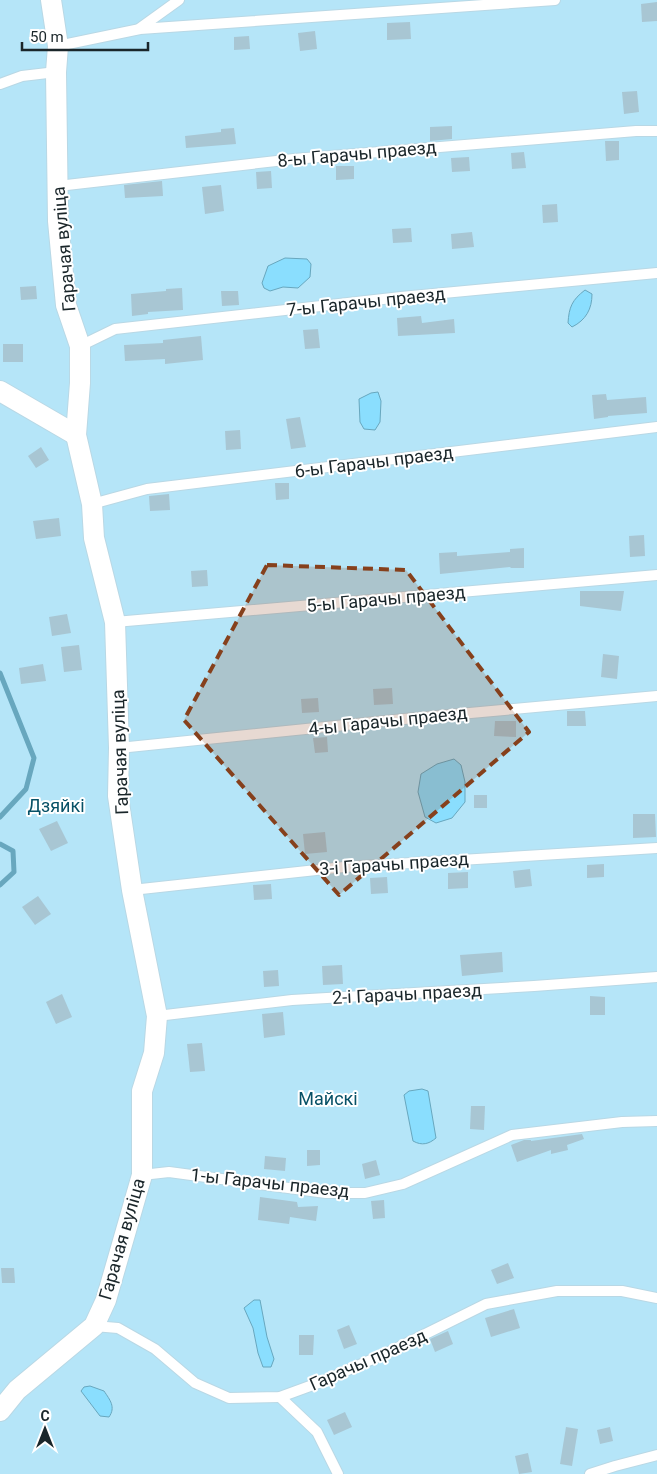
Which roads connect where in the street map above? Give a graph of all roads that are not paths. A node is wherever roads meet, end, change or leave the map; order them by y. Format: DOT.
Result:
graph roads {
  1 [pos="51,0"];
  2 [pos="179,0"];
  3 [pos="555,0"];
  4 [pos="140,29"];
  5 [pos="58,46"];
  6 [pos="56,72"];
  7 [pos="0,84"];
  8 [pos="657,131"];
  9 [pos="58,186"];
  10 [pos="657,273"];
  11 [pos="80,346"];
  12 [pos="0,391"];
  13 [pos="657,427"];
  14 [pos="76,434"];
  15 [pos="92,504"];
  16 [pos="657,575"];
  17 [pos="115,622"];
  18 [pos="657,696"];
  19 [pos="119,748"];
  20 [pos="657,848"];
  21 [pos="132,890"];
  22 [pos="657,977"];
  23 [pos="157,1016"];
  24 [pos="657,1121"];
  25 [pos="142,1175"];
  26 [pos="657,1298"];
  27 [pos="94,1326"];
  28 [pos="280,1397"];
  29 [pos="0,1411"];
  30 [pos="657,1455"];
  31 [pos="338,1474"];
  32 [pos="590,1474"];
  1 -- 5 [label="street, Гарачая вуліца"];
  2 -- 4 [label="lane"];
  3 -- 4 [label="lane"];
  4 -- 5 [label="lane"];
  5 -- 6 [label="street, Гарачая вуліца"];
  6 -- 7 [label="lane"];
  6 -- 9 [label="street, Гарачая вуліца"];
  8 -- 9 [label="lane, 8-ы Гарачы праезд"];
  9 -- 11 [label="street, Гарачая вуліца"];
  10 -- 11 [label="lane, 7-ы Гарачы праезд"];
  11 -- 14 [label="street, Гарачая вуліца"];
  12 -- 14 [label="street"];
  13 -- 15 [label="lane, 6-ы Гарачы праезд"];
  14 -- 15 [label="street, Гарачая вуліца"];
  15 -- 17 [label="street, Гарачая вуліца"];
  16 -- 17 [label="lane, 5-ы Гарачы праезд"];
  17 -- 19 [label="street, Гарачая вуліца"];
  18 -- 19 [label="lane, 4-ы Гарачы праезд"];
  19 -- 21 [label="street, Гарачая вуліца"];
  20 -- 21 [label="lane, 3-і Гарачы праезд"];
  21 -- 23 [label="street, Гарачая вуліца"];
  22 -- 23 [label="lane, 2-і Гарачы праезд"];
  23 -- 25 [label="street, Гарачая вуліца"];
  24 -- 25 [label="lane, 1-ы Гарачы праезд"];
  25 -- 27 [label="street, Гарачая вуліца"];
  26 -- 28 [label="lane, Гарачы праезд"];
  27 -- 28 [label="lane, Гарачы праезд"];
  27 -- 29 [label="street, Гарачая вуліца"];
  28 -- 31 [label="lane"];
  30 -- 32 [label="lane"];
}
